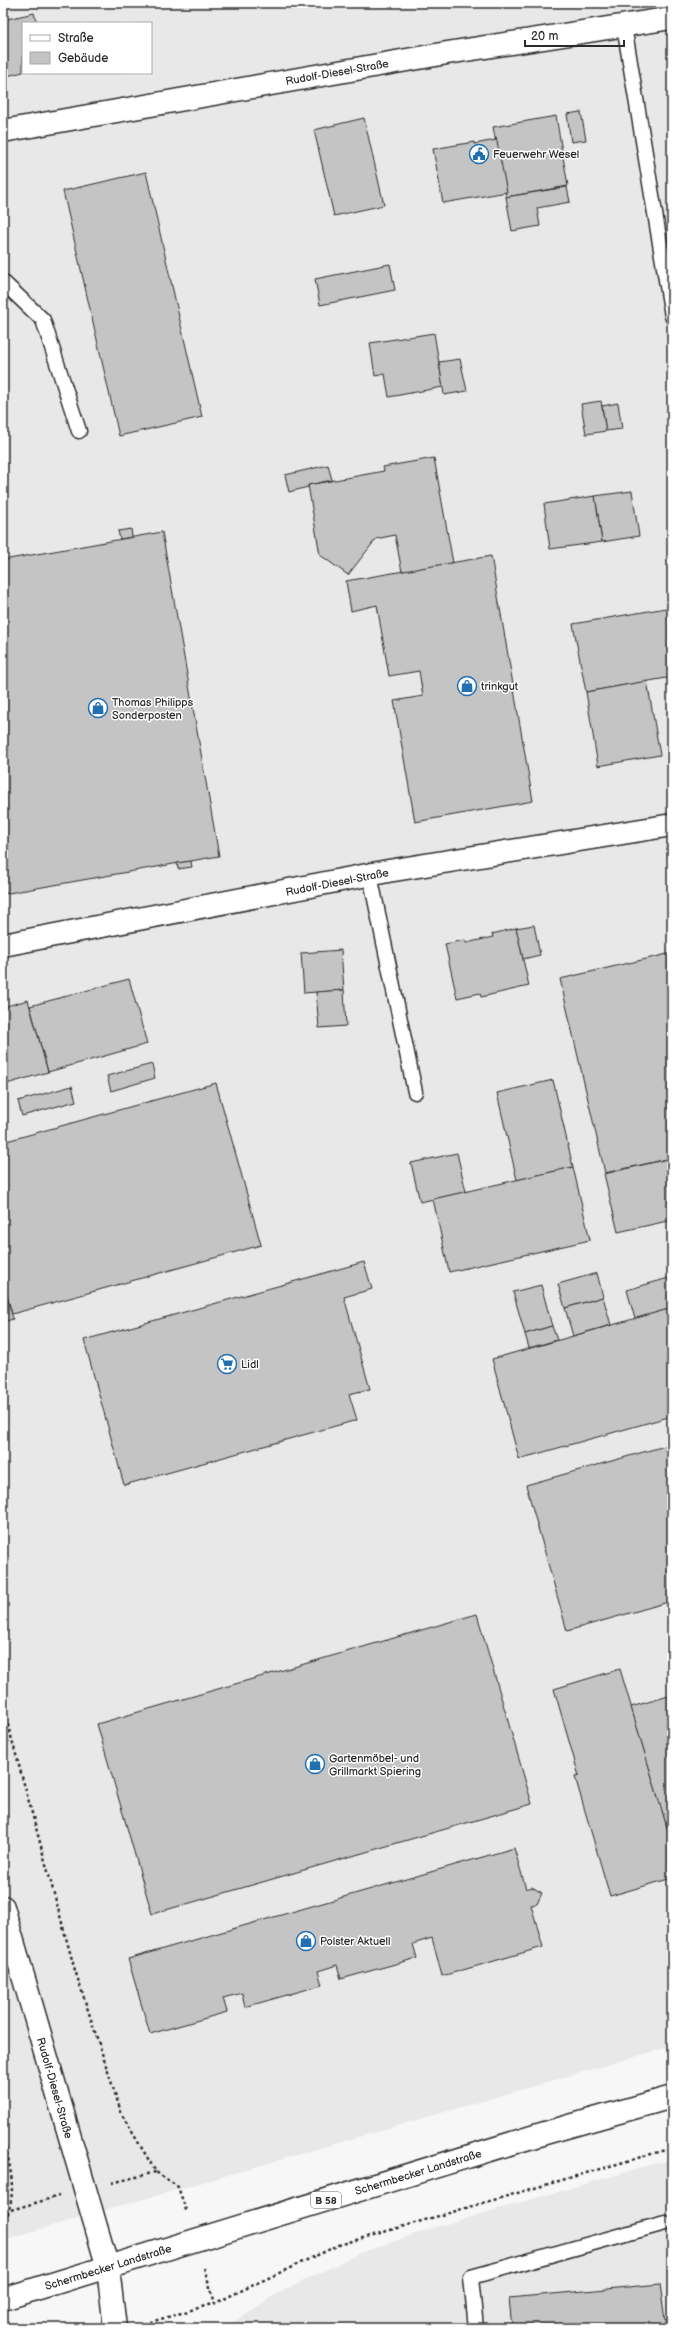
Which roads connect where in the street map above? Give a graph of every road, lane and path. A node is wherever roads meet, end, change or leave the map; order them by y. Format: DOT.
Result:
graph roads {
  1 [pos="672,18"];
  2 [pos="624,26"];
  3 [pos="3,131"];
  4 [pos="3,282"];
  5 [pos="671,300"];
  6 [pos="672,316"];
  7 [pos="79,431"];
  8 [pos="672,825"];
  9 [pos="370,875"];
  10 [pos="3,945"];
  11 [pos="415,1092"];
  12 [pos="3,1707"];
  13 [pos="3,1907"];
  14 [pos="672,2097"];
  15 [pos="3,2135"];
  16 [pos="672,2148"];
  17 [pos="665,2222"];
  18 [pos="3,2225"];
  19 [pos="195,2240"];
  20 [pos="108,2268"];
  21 [pos="3,2299"];
  22 [pos="215,2303"];
  23 [pos="139,2326"];
  24 [pos="115,2328"];
  25 [pos="476,2328"];
  1 -- 2 [label="street, Rudolf-Diesel-Straße"];
  2 -- 3 [label="street, Rudolf-Diesel-Straße"];
  2 -- 5 [label="lane"];
  4 -- 7 [label="lane"];
  5 -- 6 [label="lane"];
  8 -- 9 [label="street, Rudolf-Diesel-Straße"];
  9 -- 10 [label="street, Rudolf-Diesel-Straße"];
  9 -- 11 [label="lane"];
  12 -- 19 [label="path"];
  13 -- 20 [label="street, Rudolf-Diesel-Straße"];
  14 -- 19 [label="street, Schermbecker Landstraße / B 58"];
  15 -- 18 [label="path"];
  16 -- 22 [label="path"];
  17 -- 25 [label="lane"];
  19 -- 20 [label="street, Schermbecker Landstraße / B 58"];
  19 -- 22 [label="path"];
  20 -- 21 [label="street, Schermbecker Landstraße / B 58"];
  20 -- 24 [label="street, Rudolf-Diesel-Straße"];
  22 -- 23 [label="path"];
}
